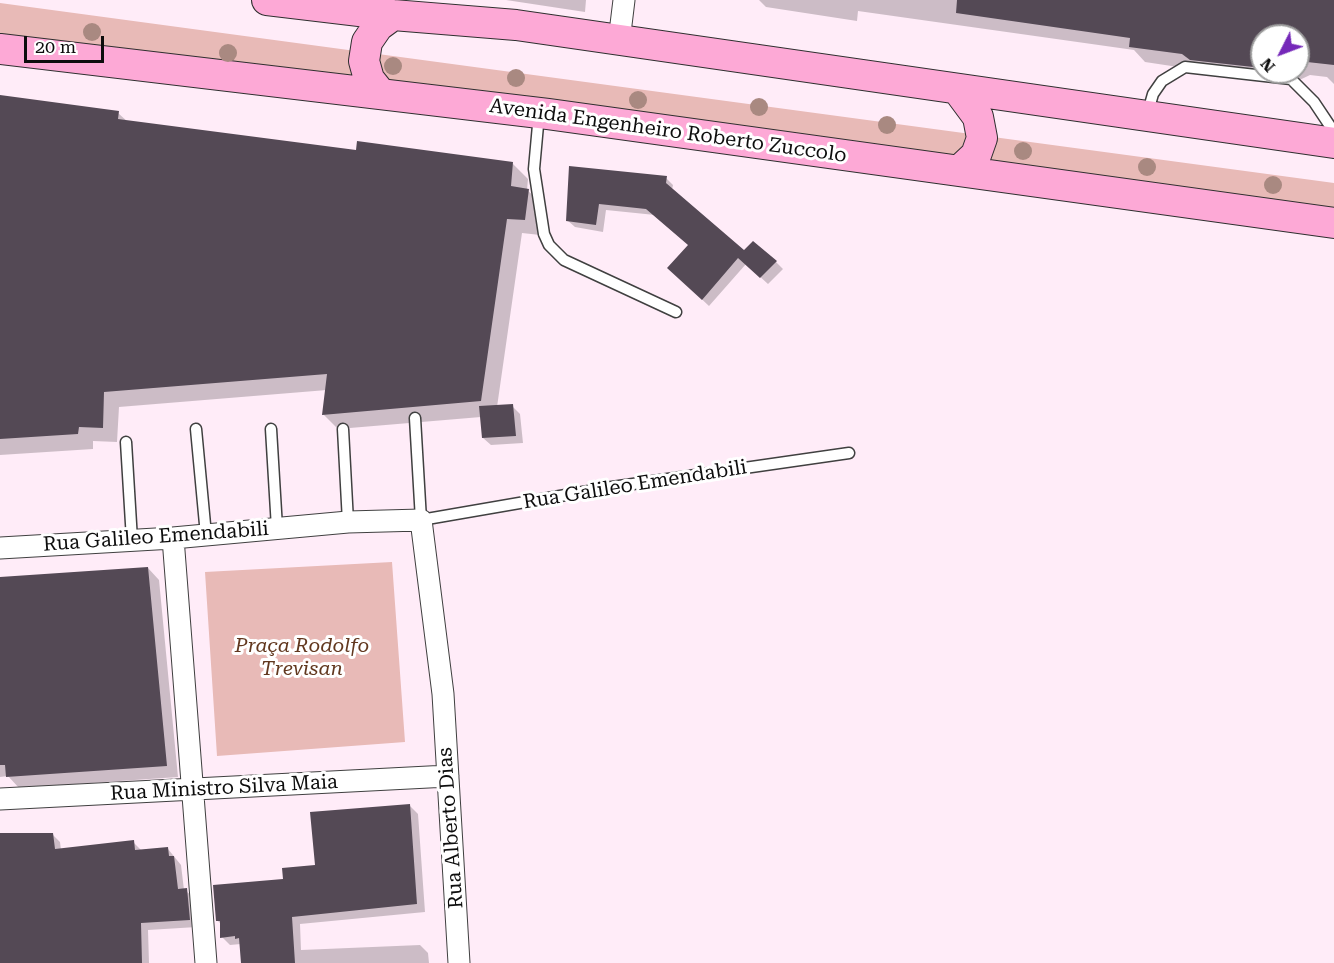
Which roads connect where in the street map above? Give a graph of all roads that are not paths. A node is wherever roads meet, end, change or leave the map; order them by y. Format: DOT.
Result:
graph roads {
  1 [pos="267,0"];
  2 [pos="624,0"];
  3 [pos="393,15"];
  4 [pos="619,41"];
  5 [pos="0,49"];
  6 [pos="958,90"];
  7 [pos="381,94"];
  8 [pos="539,113"];
  9 [pos="1147,117"];
  10 [pos="1334,132"];
  11 [pos="1334,143"];
  12 [pos="960,170"];
  13 [pos="1334,223"];
  14 [pos="676,312"];
  15 [pos="415,418"];
  16 [pos="196,429"];
  17 [pos="271,429"];
  18 [pos="343,429"];
  19 [pos="126,442"];
  20 [pos="849,453"];
  21 [pos="421,520"];
  22 [pos="348,522"];
  23 [pos="278,528"];
  24 [pos="206,535"];
  25 [pos="173,538"];
  26 [pos="132,540"];
  27 [pos="0,548"];
  28 [pos="448,776"];
  29 [pos="194,790"];
  30 [pos="0,799"];
  31 [pos="206,963"];
  32 [pos="459,963"];
  1 -- 3 [label="street"];
  2 -- 4 [label="street"];
  3 -- 4 [label="street"];
  3 -- 7 [label="street"];
  4 -- 6 [label="street"];
  5 -- 7 [label="street, Avenida Engenheiro Roberto Zuccolo"];
  6 -- 9 [label="street"];
  6 -- 12 [label="street"];
  7 -- 8 [label="street, Avenida Engenheiro Roberto Zuccolo"];
  8 -- 12 [label="street, Avenida Engenheiro Roberto Zuccolo"];
  8 -- 14 [label="lane"];
  9 -- 10 [label="lane"];
  9 -- 11 [label="street"];
  12 -- 13 [label="street, Avenida Engenheiro Roberto Zuccolo"];
  15 -- 21 [label="lane"];
  16 -- 24 [label="lane"];
  17 -- 23 [label="lane"];
  18 -- 22 [label="lane"];
  19 -- 26 [label="lane"];
  20 -- 21 [label="lane, Rua Galileo Emendabili"];
  21 -- 22 [label="street, Rua Galileo Emendabili"];
  21 -- 28 [label="street, Rua Alberto Dias"];
  22 -- 23 [label="street, Rua Galileo Emendabili"];
  23 -- 24 [label="street, Rua Galileo Emendabili"];
  24 -- 25 [label="street, Rua Galileo Emendabili"];
  25 -- 26 [label="street, Rua Galileo Emendabili"];
  25 -- 29 [label="street"];
  26 -- 27 [label="street, Rua Galileo Emendabili"];
  28 -- 29 [label="street, Rua Ministro Silva Maia"];
  28 -- 32 [label="street, Rua Alberto Dias"];
  29 -- 30 [label="street, Rua Ministro Silva Maia"];
  29 -- 31 [label="street"];
}
